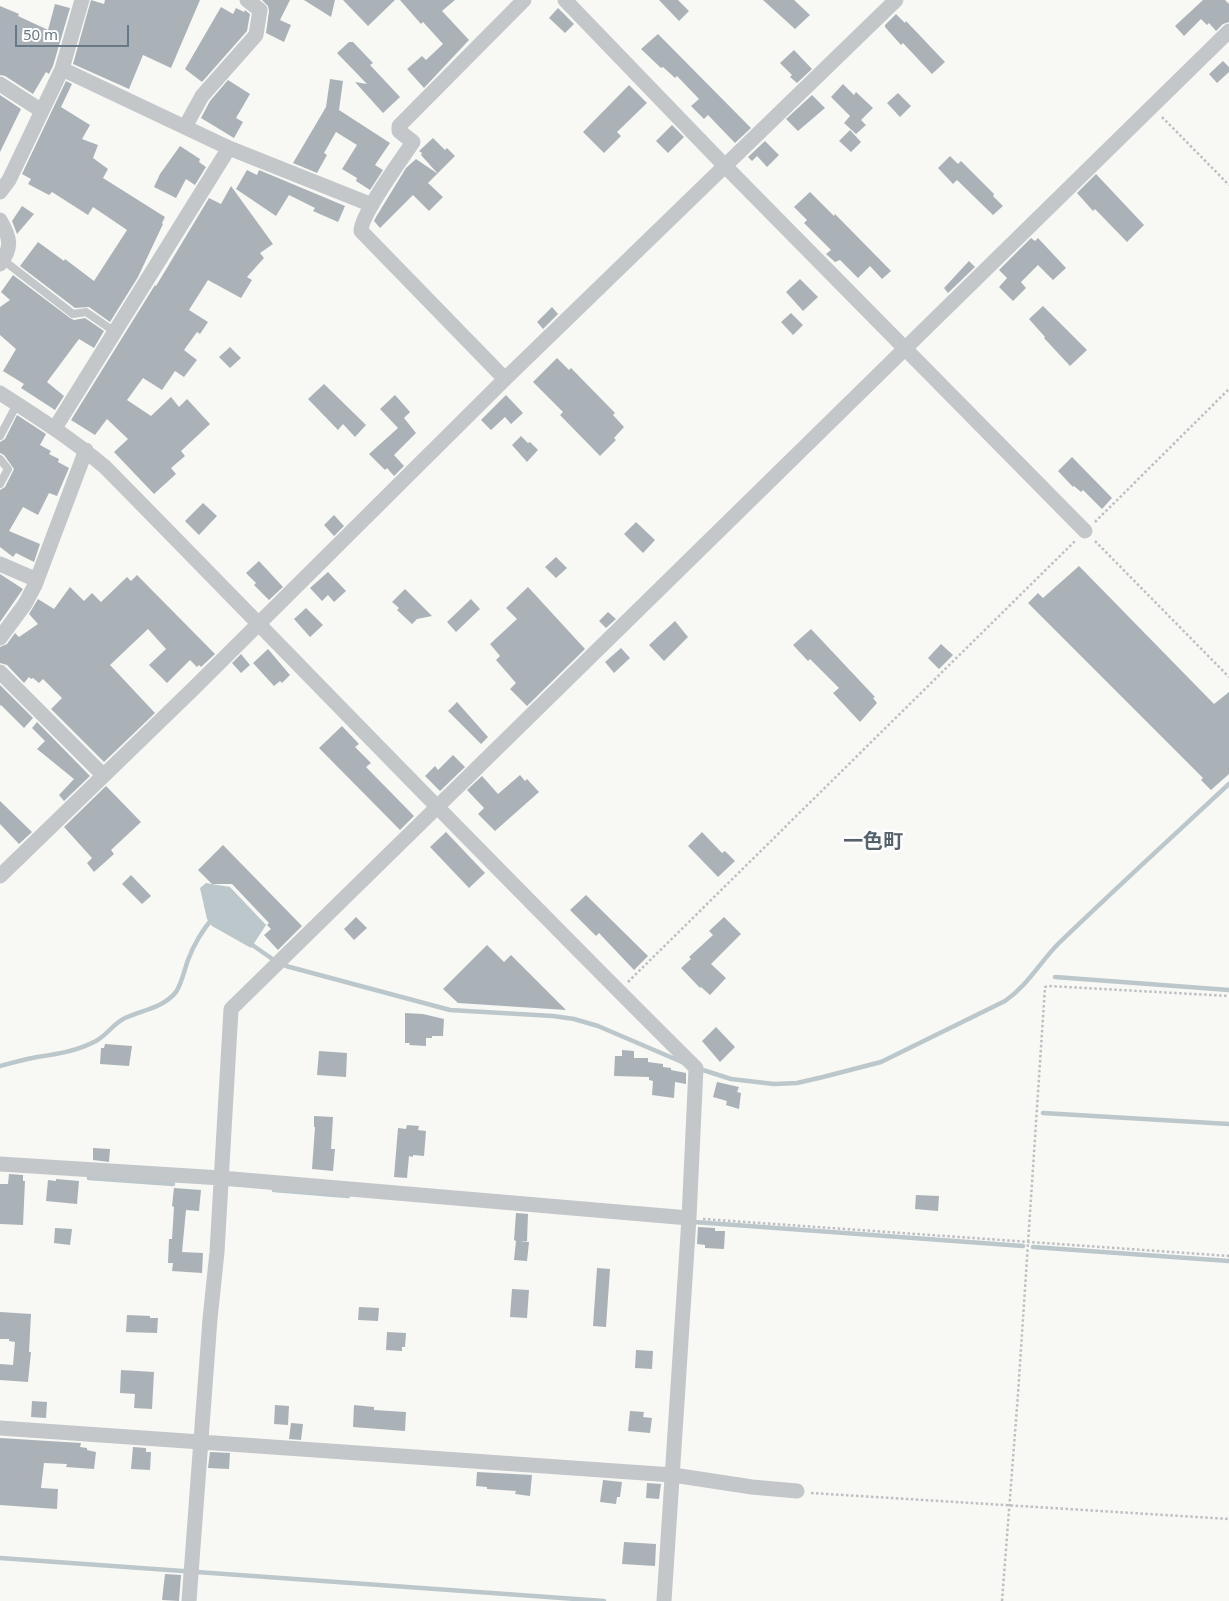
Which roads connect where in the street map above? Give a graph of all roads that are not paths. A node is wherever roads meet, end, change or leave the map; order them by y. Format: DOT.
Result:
graph roads {
  1 [pos="82,0"];
  2 [pos="247,0"];
  3 [pos="524,0"];
  4 [pos="565,0"];
  5 [pos="896,0"];
  6 [pos="1229,31"];
  7 [pos="62,69"];
  8 [pos="0,84"];
  9 [pos="42,110"];
  10 [pos="185,127"];
  11 [pos="229,148"];
  12 [pos="725,166"];
  13 [pos="0,192"];
  14 [pos="372,205"];
  15 [pos="0,220"];
  16 [pos="1,262"];
  17 [pos="115,332"];
  18 [pos="905,349"];
  19 [pos="505,380"];
  20 [pos="0,393"];
  21 [pos="18,404"];
  22 [pos="55,428"];
  23 [pos="0,436"];
  24 [pos="86,450"];
  25 [pos="0,459"];
  26 [pos="0,484"];
  27 [pos="1085,531"];
  28 [pos="0,564"];
  29 [pos="37,580"];
  30 [pos="259,623"];
  31 [pos="0,638"];
  32 [pos="0,672"];
  33 [pos="103,775"];
  34 [pos="437,807"];
  35 [pos="0,876"];
  36 [pos="0,1164"];
  37 [pos="221,1178"];
  38 [pos="689,1218"];
  39 [pos="0,1428"];
  40 [pos="201,1442"];
  41 [pos="673,1475"];
  42 [pos="797,1492"];
  43 [pos="189,1601"];
  44 [pos="664,1601"];
  1 -- 7 [label="street"];
  2 -- 10 [label="street"];
  3 -- 14 [label="street"];
  4 -- 12 [label="street"];
  5 -- 12 [label="street"];
  6 -- 18 [label="street"];
  7 -- 9 [label="street"];
  7 -- 10 [label="street"];
  8 -- 9 [label="street"];
  9 -- 13 [label="street"];
  10 -- 11 [label="street"];
  11 -- 14 [label="street"];
  11 -- 17 [label="street"];
  12 -- 18 [label="street"];
  12 -- 19 [label="street"];
  14 -- 19 [label="street"];
  15 -- 16 [label="street"];
  16 -- 17 [label="lane"];
  17 -- 22 [label="street"];
  18 -- 27 [label="street"];
  18 -- 34 [label="street"];
  19 -- 30 [label="street"];
  20 -- 21 [label="street"];
  21 -- 22 [label="street"];
  21 -- 23 [label="lane"];
  22 -- 24 [label="street"];
  24 -- 29 [label="street"];
  24 -- 30 [label="street"];
  25 -- 26 [label="lane"];
  28 -- 29 [label="street"];
  29 -- 31 [label="street"];
  30 -- 33 [label="street"];
  30 -- 34 [label="street"];
  32 -- 33 [label="street"];
  33 -- 35 [label="street"];
  34 -- 37 [label="street"];
  34 -- 38 [label="street"];
  36 -- 37 [label="street"];
  37 -- 38 [label="street"];
  37 -- 40 [label="street"];
  38 -- 41 [label="street"];
  39 -- 40 [label="street"];
  40 -- 41 [label="street"];
  40 -- 43 [label="street"];
  41 -- 42 [label="street"];
  41 -- 44 [label="street"];
}
